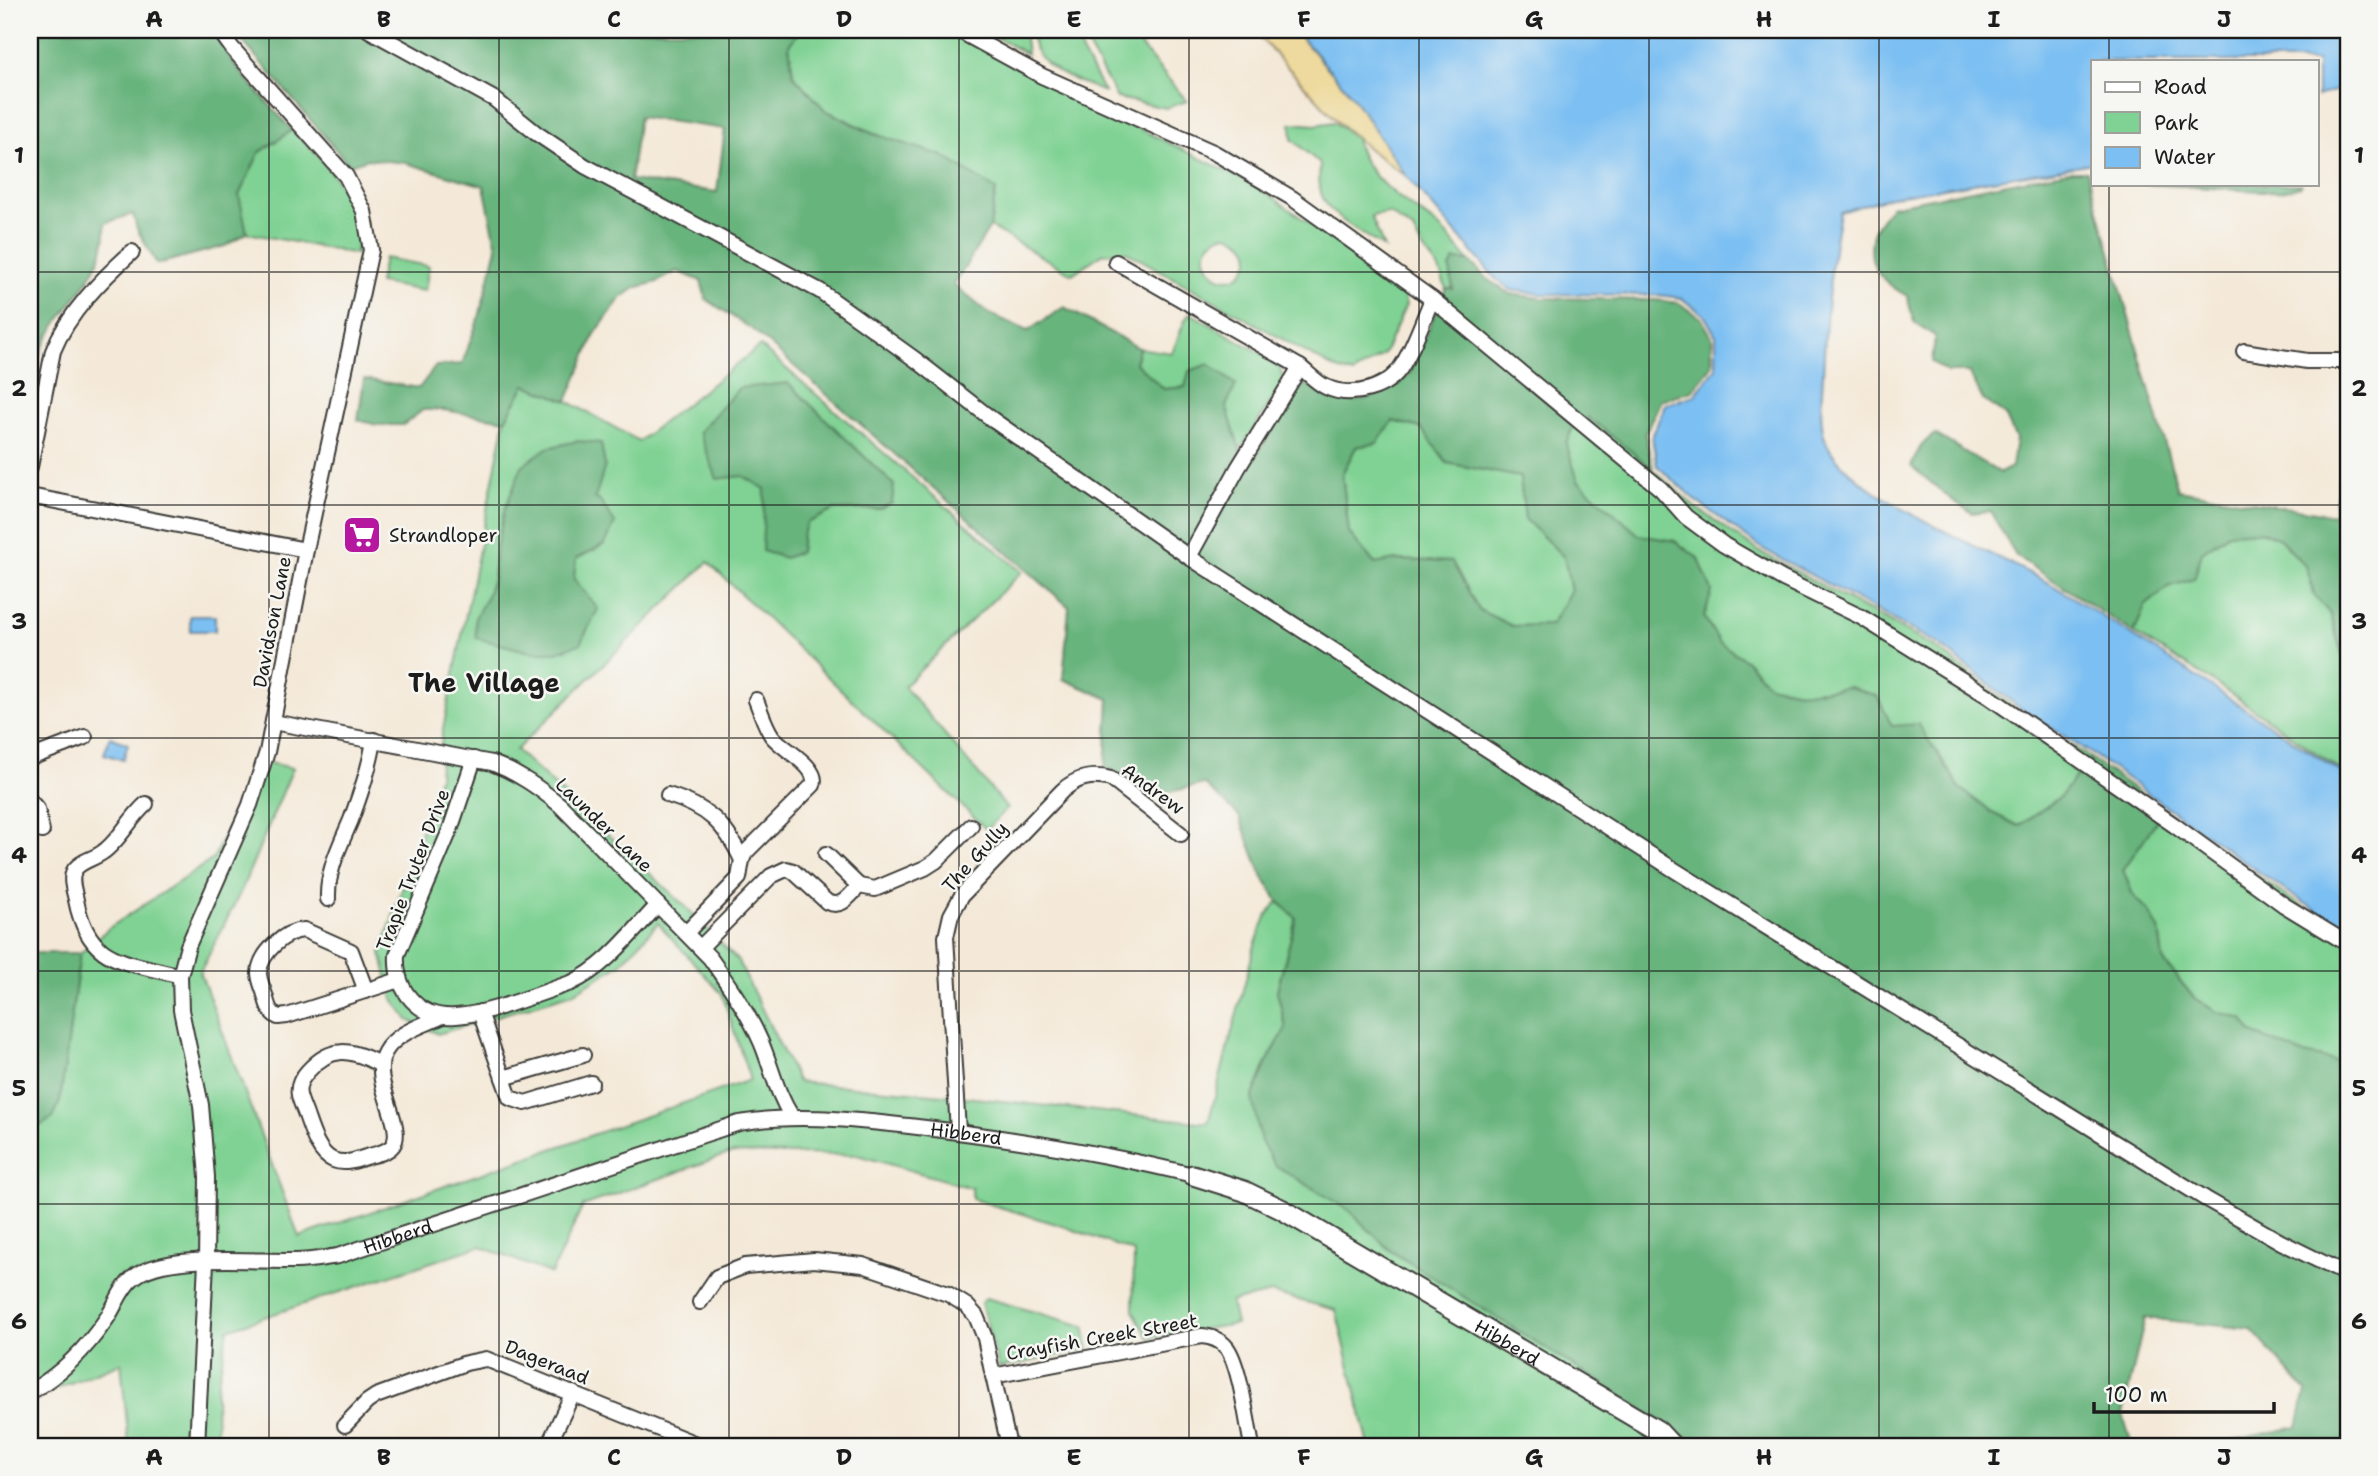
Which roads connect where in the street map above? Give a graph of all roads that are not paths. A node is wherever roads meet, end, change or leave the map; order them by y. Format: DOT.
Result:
graph roads {
  1 [pos="219,30"];
  2 [pos="369,30"];
  3 [pos="958,30"];
  4 [pos="132,252"];
  5 [pos="1116,262"];
  6 [pos="1432,299"];
  7 [pos="2244,351"];
  8 [pos="2348,361"];
  9 [pos="1300,367"];
  10 [pos="30,467"];
  11 [pos="30,496"];
  12 [pos="306,550"];
  13 [pos="1189,557"];
  14 [pos="756,700"];
  15 [pos="273,722"];
  16 [pos="85,737"];
  17 [pos="374,740"];
  18 [pos="30,758"];
  19 [pos="474,759"];
  20 [pos="1101,776"];
  21 [pos="668,794"];
  22 [pos="30,800"];
  23 [pos="146,804"];
  24 [pos="971,826"];
  25 [pos="42,831"];
  26 [pos="1181,834"];
  27 [pos="826,854"];
  28 [pos="741,860"];
  29 [pos="859,886"];
  30 [pos="328,899"];
  31 [pos="658,905"];
  32 [pos="686,933"];
  33 [pos="2348,944"];
  34 [pos="701,947"];
  35 [pos="180,976"];
  36 [pos="399,980"];
  37 [pos="366,991"];
  38 [pos="480,1012"];
  39 [pos="443,1016"];
  40 [pos="583,1055"];
  41 [pos="379,1064"];
  42 [pos="503,1078"];
  43 [pos="591,1083"];
  44 [pos="792,1117"];
  45 [pos="958,1131"];
  46 [pos="1193,1175"];
  47 [pos="206,1262"];
  48 [pos="2348,1275"];
  49 [pos="699,1303"];
  50 [pos="993,1376"];
  51 [pos="30,1392"];
  52 [pos="573,1393"];
  53 [pos="1642,1423"];
  54 [pos="345,1425"];
  55 [pos="197,1446"];
  56 [pos="548,1446"];
  57 [pos="701,1446"];
  58 [pos="1009,1446"];
  59 [pos="1252,1446"];
  60 [pos="1654,1446"];
  61 [pos="1672,1446"];
  1 -- 12 [label="street, Davidson Lane"];
  2 -- 13 [label="street"];
  3 -- 6 [label="street"];
  4 -- 10 [label="street"];
  5 -- 9 [label="street"];
  6 -- 9 [label="street"];
  6 -- 33 [label="street"];
  7 -- 8 [label="street"];
  9 -- 13 [label="street"];
  11 -- 12 [label="street"];
  12 -- 15 [label="street, Davidson Lane"];
  13 -- 48 [label="street"];
  14 -- 28 [label="street"];
  15 -- 17 [label="street, Launder Lane"];
  15 -- 35 [label="street, Davidson Lane"];
  16 -- 18 [label="street"];
  17 -- 19 [label="street, Launder Lane"];
  17 -- 30 [label="street"];
  19 -- 31 [label="street, Launder Lane"];
  19 -- 36 [label="street, Trapie Truter Drive"];
  20 -- 26 [label="street, Andrew"];
  20 -- 45 [label="street, The Gully"];
  21 -- 28 [label="street"];
  22 -- 25 [label="street"];
  23 -- 35 [label="street"];
  24 -- 29 [label="street"];
  27 -- 29 [label="street"];
  28 -- 32 [label="street"];
  29 -- 34 [label="street"];
  31 -- 32 [label="street, Launder Lane"];
  31 -- 38 [label="street"];
  32 -- 34 [label="street, Launder Lane"];
  34 -- 44 [label="street, Launder Lane"];
  35 -- 47 [label="street, Davidson Lane"];
  36 -- 37 [label="street"];
  36 -- 39 [label="street, Trapie Truter Drive"];
  37 -- 37 [label="street"];
  38 -- 39 [label="street"];
  38 -- 42 [label="street"];
  39 -- 41 [label="street"];
  40 -- 42 [label="street"];
  41 -- 41 [label="street"];
  42 -- 43 [label="street"];
  44 -- 45 [label="street, Hibberd"];
  44 -- 47 [label="street, Hibberd"];
  45 -- 46 [label="street, Hibberd"];
  46 -- 53 [label="street, Hibberd"];
  47 -- 51 [label="street, Hibberd"];
  47 -- 55 [label="street, Davidson Lane"];
  49 -- 50 [label="street"];
  50 -- 58 [label="street, Crayfish Creek Street"];
  50 -- 59 [label="street, Crayfish Creek Street"];
  52 -- 54 [label="street, Dageraad"];
  52 -- 56 [label="street"];
  52 -- 57 [label="street, Dageraad"];
  53 -- 60 [label="street"];
  53 -- 61 [label="street, Hibberd"];
}
